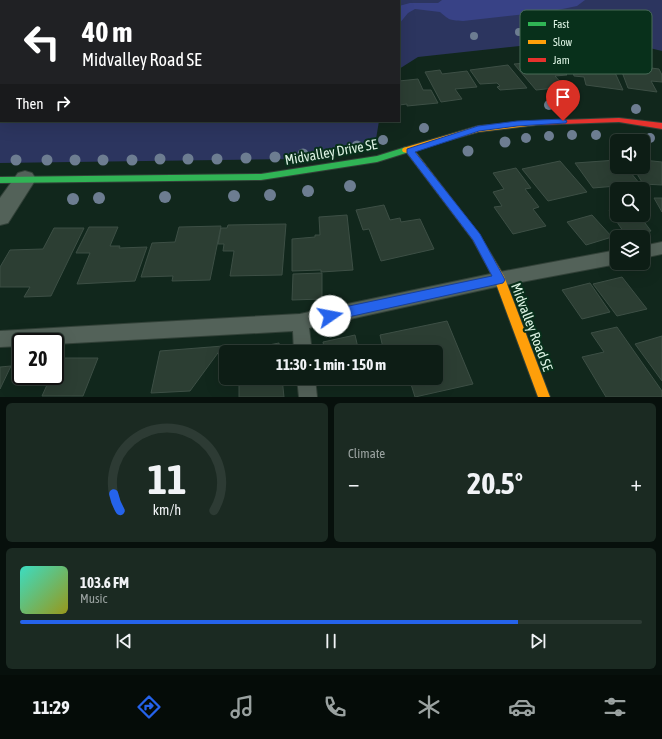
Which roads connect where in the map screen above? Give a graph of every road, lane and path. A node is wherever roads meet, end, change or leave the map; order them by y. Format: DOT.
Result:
graph roads {
  1 [pos="662,126"];
  2 [pos="410,151"];
  3 [pos="25,179"];
  4 [pos="0,180"];
  5 [pos="0,216"];
  6 [pos="662,248"];
  7 [pos="650,251"];
  8 [pos="610,258"];
  9 [pos="500,280"];
  10 [pos="300,322"];
  11 [pos="0,339"];
  12 [pos="302,345"];
  13 [pos="307,385"];
  14 [pos="308,397"];
  15 [pos="544,397"];
  1 -- 2 [label="street, Midvalley Drive SE"];
  2 -- 3 [label="street, Midvalley Drive SE"];
  2 -- 9 [label="street, Midvalley Road SE"];
  3 -- 4 [label="street, Midvalley Drive SE"];
  3 -- 5 [label="street"];
  6 -- 7 [label="lane"];
  8 -- 9 [label="lane"];
  9 -- 10 [label="lane"];
  9 -- 15 [label="street, Midvalley Road SE"];
  10 -- 11 [label="lane"];
  10 -- 12 [label="lane"];
  13 -- 14 [label="lane"];
}
